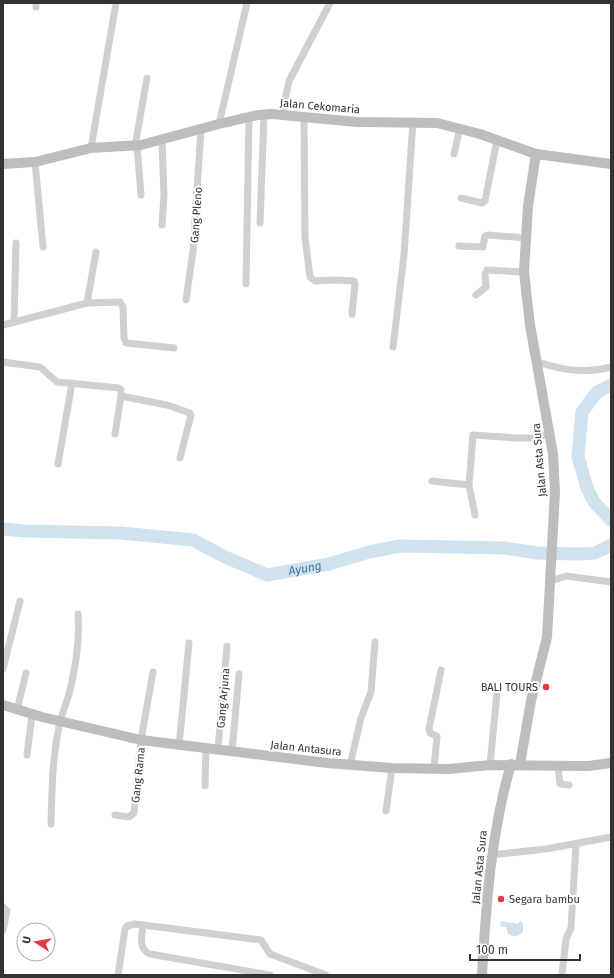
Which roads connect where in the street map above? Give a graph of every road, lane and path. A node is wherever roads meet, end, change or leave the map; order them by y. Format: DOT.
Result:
graph roads {
  1 [pos="116,3"];
  2 [pos="247,3"];
  3 [pos="330,3"];
  4 [pos="147,78"];
  5 [pos="264,114"];
  6 [pos="282,114"];
  7 [pos="304,116"];
  8 [pos="249,117"];
  9 [pos="413,121"];
  10 [pos="218,124"];
  11 [pos="201,128"];
  12 [pos="460,128"];
  13 [pos="162,140"];
  14 [pos="497,140"];
  15 [pos="136,146"];
  16 [pos="91,148"];
  17 [pos="454,154"];
  18 [pos="536,154"];
  19 [pos="35,162"];
  20 [pos="3,164"];
  21 [pos="611,164"];
  22 [pos="141,195"];
  23 [pos="461,198"];
  24 [pos="260,223"];
  25 [pos="162,225"];
  26 [pos="526,238"];
  27 [pos="16,243"];
  28 [pos="459,246"];
  29 [pos="43,247"];
  30 [pos="96,252"];
  31 [pos="524,272"];
  32 [pos="246,284"];
  33 [pos="476,295"];
  34 [pos="186,300"];
  35 [pos="88,303"];
  36 [pos="352,314"];
  37 [pos="14,322"];
  38 [pos="3,325"];
  39 [pos="393,347"];
  40 [pos="174,348"];
  41 [pos="3,362"];
  42 [pos="538,362"];
  43 [pos="611,367"];
  44 [pos="72,383"];
  45 [pos="121,396"];
  46 [pos="115,434"];
  47 [pos="550,434"];
  48 [pos="180,458"];
  49 [pos="58,464"];
  50 [pos="432,481"];
  51 [pos="469,485"];
  52 [pos="475,515"];
  53 [pos="551,581"];
  54 [pos="611,582"];
  55 [pos="20,601"];
  56 [pos="78,614"];
  57 [pos="375,642"];
  58 [pos="189,643"];
  59 [pos="227,646"];
  60 [pos="3,669"];
  61 [pos="441,670"];
  62 [pos="153,672"];
  63 [pos="26,673"];
  64 [pos="239,674"];
  65 [pos="497,692"];
  66 [pos="3,706"];
  67 [pos="17,710"];
  68 [pos="32,715"];
  69 [pos="60,721"];
  70 [pos="142,740"];
  71 [pos="179,746"];
  72 [pos="206,748"];
  73 [pos="218,749"];
  74 [pos="232,751"];
  75 [pos="27,755"];
  76 [pos="611,763"];
  77 [pos="515,764"];
  78 [pos="350,765"];
  79 [pos="490,765"];
  80 [pos="558,765"];
  81 [pos="392,768"];
  82 [pos="434,769"];
  83 [pos="569,784"];
  84 [pos="205,786"];
  85 [pos="386,811"];
  86 [pos="115,815"];
  87 [pos="51,824"];
  88 [pos="611,838"];
  89 [pos="576,844"];
  90 [pos="491,855"];
  91 [pos="3,907"];
  92 [pos="143,925"];
  93 [pos="3,930"];
  94 [pos="118,975"];
  95 [pos="270,975"];
  96 [pos="326,975"];
  97 [pos="482,975"];
  98 [pos="562,975"];
  1 -- 16 [label="street"];
  2 -- 10 [label="street"];
  3 -- 6 [label="street"];
  4 -- 15 [label="street"];
  5 -- 6 [label="street, Jalan Cekomaria"];
  5 -- 8 [label="street, Jalan Cekomaria"];
  5 -- 24 [label="street"];
  6 -- 7 [label="street, Jalan Cekomaria"];
  7 -- 9 [label="street, Jalan Cekomaria"];
  7 -- 36 [label="street"];
  8 -- 10 [label="street, Jalan Cekomaria"];
  8 -- 32 [label="street"];
  9 -- 12 [label="street, Jalan Cekomaria"];
  9 -- 39 [label="street"];
  10 -- 11 [label="street, Jalan Cekomaria"];
  11 -- 13 [label="street, Jalan Cekomaria"];
  11 -- 34 [label="street, Gang Pleno"];
  12 -- 14 [label="street, Jalan Cekomaria"];
  12 -- 17 [label="street"];
  13 -- 15 [label="street, Jalan Cekomaria"];
  13 -- 25 [label="street"];
  14 -- 18 [label="street, Jalan Cekomaria"];
  14 -- 23 [label="street"];
  15 -- 16 [label="street, Jalan Cekomaria"];
  15 -- 22 [label="street"];
  16 -- 19 [label="street, Jalan Cekomaria"];
  18 -- 21 [label="street, Jalan Cekomaria"];
  18 -- 26 [label="street, Jalan Asta Sura"];
  19 -- 20 [label="street, Jalan Cekomaria"];
  19 -- 29 [label="street"];
  26 -- 28 [label="street"];
  26 -- 31 [label="street, Jalan Asta Sura"];
  27 -- 37 [label="street"];
  30 -- 35 [label="street"];
  31 -- 33 [label="street"];
  31 -- 42 [label="street, Jalan Asta Sura"];
  35 -- 37 [label="street"];
  35 -- 40 [label="street"];
  37 -- 38 [label="street"];
  41 -- 44 [label="street"];
  42 -- 43 [label="street"];
  42 -- 47 [label="street, Jalan Asta Sura"];
  44 -- 45 [label="street"];
  44 -- 49 [label="street"];
  45 -- 46 [label="street"];
  45 -- 48 [label="street"];
  47 -- 51 [label="street"];
  47 -- 53 [label="street, Jalan Asta Sura"];
  50 -- 51 [label="street"];
  51 -- 52 [label="street"];
  53 -- 54 [label="street"];
  53 -- 77 [label="street, Jalan Asta Sura"];
  55 -- 60 [label="street"];
  56 -- 69 [label="street"];
  57 -- 78 [label="street"];
  58 -- 71 [label="street"];
  59 -- 73 [label="street, Gang Arjuna"];
  61 -- 82 [label="street"];
  62 -- 70 [label="street"];
  63 -- 67 [label="street"];
  64 -- 74 [label="street"];
  65 -- 79 [label="street"];
  66 -- 67 [label="street, Jalan Antasura"];
  67 -- 68 [label="street, Jalan Antasura"];
  68 -- 69 [label="street, Jalan Antasura"];
  68 -- 75 [label="street"];
  69 -- 70 [label="street, Jalan Antasura"];
  69 -- 87 [label="street"];
  70 -- 71 [label="street, Jalan Antasura"];
  70 -- 86 [label="street, Gang Rama"];
  71 -- 72 [label="street, Jalan Antasura"];
  72 -- 73 [label="street, Jalan Antasura"];
  72 -- 84 [label="street"];
  73 -- 74 [label="street, Jalan Antasura"];
  74 -- 78 [label="street, Jalan Antasura"];
  76 -- 80 [label="street, Jalan Antasura"];
  77 -- 79 [label="street, Jalan Antasura"];
  77 -- 80 [label="street, Jalan Antasura"];
  77 -- 90 [label="street, Jalan Asta Sura"];
  78 -- 81 [label="street, Jalan Antasura"];
  79 -- 82 [label="street, Jalan Antasura"];
  80 -- 83 [label="street"];
  81 -- 82 [label="street, Jalan Antasura"];
  81 -- 85 [label="street"];
  88 -- 89 [label="street"];
  89 -- 90 [label="street"];
  89 -- 98 [label="street"];
  90 -- 97 [label="street, Jalan Asta Sura"];
  91 -- 93 [label="street"];
  92 -- 94 [label="street"];
  92 -- 95 [label="street"];
  92 -- 96 [label="street"];
}
